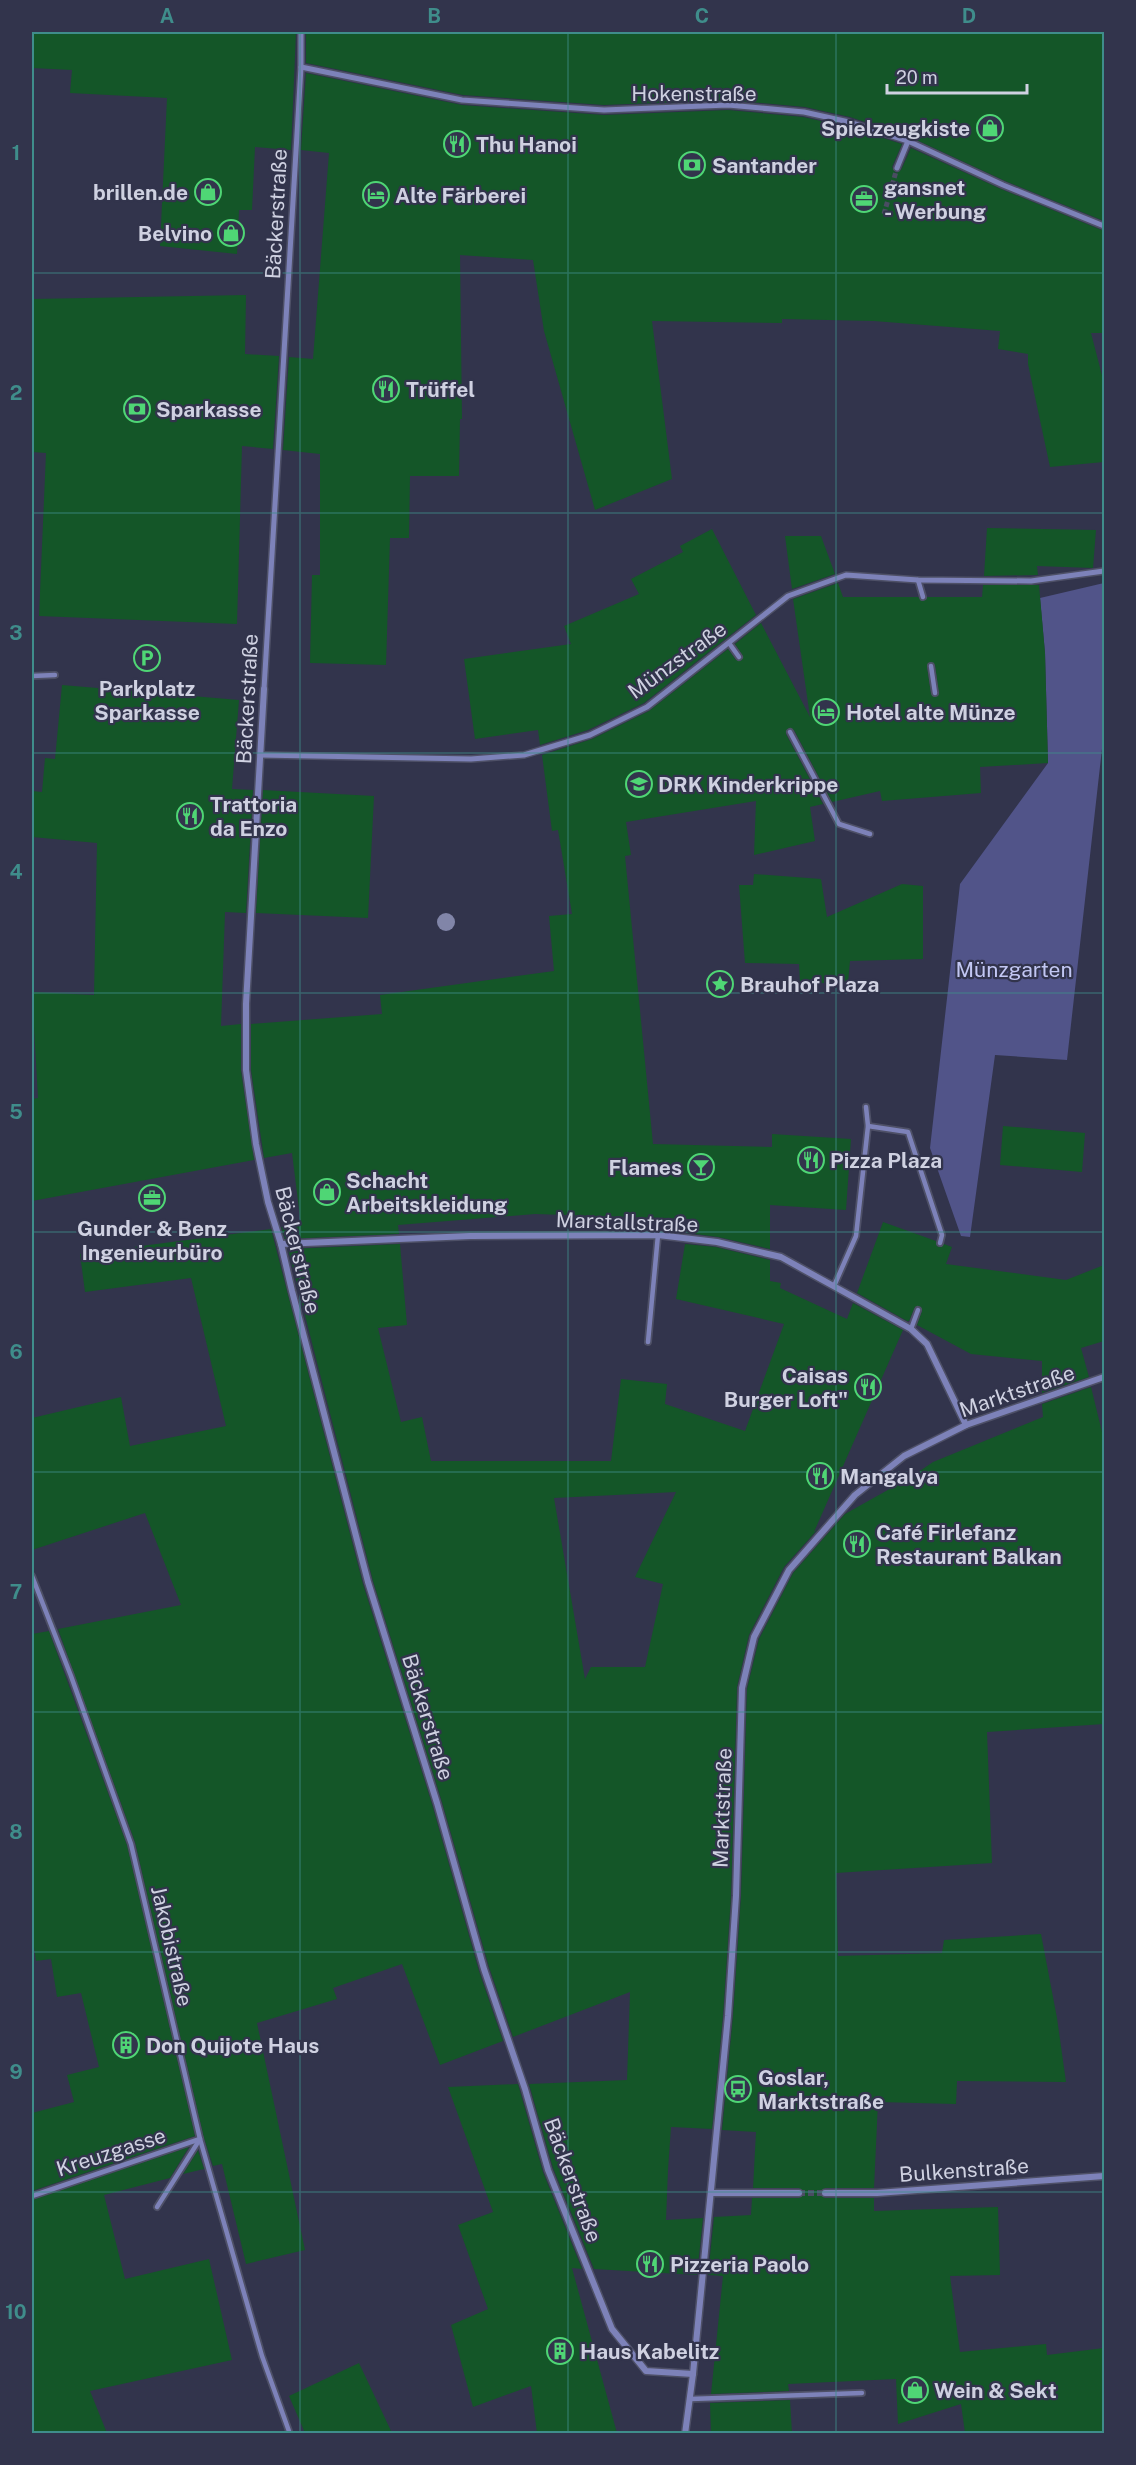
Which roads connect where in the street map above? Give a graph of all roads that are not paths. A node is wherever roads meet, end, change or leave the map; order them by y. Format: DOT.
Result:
graph roads {
  1 [pos="301,32"];
  2 [pos="301,67"];
  3 [pos="908,141"];
  4 [pos="897,168"];
  5 [pos="1104,226"];
  6 [pos="1104,571"];
  7 [pos="918,580"];
  8 [pos="923,597"];
  9 [pos="729,643"];
  10 [pos="740,657"];
  11 [pos="931,666"];
  12 [pos="55,675"];
  13 [pos="32,676"];
  14 [pos="264,689"];
  15 [pos="935,693"];
  16 [pos="790,732"];
  17 [pos="260,754"];
  18 [pos="870,834"];
  19 [pos="867,1107"];
  20 [pos="868,1126"];
  21 [pos="658,1235"];
  22 [pos="940,1243"];
  23 [pos="281,1244"];
  24 [pos="834,1286"];
  25 [pos="918,1310"];
  26 [pos="911,1329"];
  27 [pos="648,1342"];
  28 [pos="1104,1377"];
  29 [pos="966,1425"];
  30 [pos="32,1576"];
  31 [pos="200,2139"];
  32 [pos="1104,2176"];
  33 [pos="711,2193"];
  34 [pos="799,2193"];
  35 [pos="825,2193"];
  36 [pos="32,2196"];
  37 [pos="157,2207"];
  38 [pos="693,2374"];
  39 [pos="862,2393"];
  40 [pos="690,2398"];
  41 [pos="290,2433"];
  42 [pos="685,2433"];
  1 -- 2 [label="street, Bäckerstraße"];
  2 -- 3 [label="street, Hokenstraße"];
  2 -- 14 [label="street, Bäckerstraße"];
  3 -- 4 [label="street"];
  3 -- 5 [label="street, Hokenstraße"];
  6 -- 7 [label="street, Münzstraße"];
  7 -- 8 [label="lane"];
  7 -- 9 [label="street, Münzstraße"];
  9 -- 10 [label="lane"];
  9 -- 17 [label="street, Münzstraße"];
  11 -- 15 [label="lane"];
  12 -- 13 [label="lane"];
  14 -- 17 [label="street, Bäckerstraße"];
  16 -- 18 [label="lane"];
  17 -- 23 [label="street, Bäckerstraße"];
  19 -- 20 [label="lane"];
  20 -- 22 [label="lane"];
  20 -- 24 [label="lane"];
  21 -- 23 [label="street, Marstallstraße"];
  21 -- 24 [label="street, Marstallstraße"];
  21 -- 27 [label="lane"];
  23 -- 38 [label="street, Bäckerstraße"];
  24 -- 26 [label="street, Marstallstraße"];
  25 -- 26 [label="lane"];
  26 -- 29 [label="street, Marstallstraße"];
  28 -- 29 [label="street, Marktstraße"];
  29 -- 33 [label="street, Marktstraße"];
  30 -- 31 [label="lane, Jakobistraße"];
  31 -- 36 [label="lane, Kreuzgasse"];
  31 -- 37 [label="lane"];
  31 -- 41 [label="lane, Jakobistraße"];
  32 -- 35 [label="street, Bulkenstraße"];
  33 -- 34 [label="street"];
  33 -- 38 [label="street, Marktstraße"];
  38 -- 40 [label="street, Marktstraße"];
  39 -- 40 [label="lane"];
  40 -- 42 [label="street, Marktstraße"];
}
